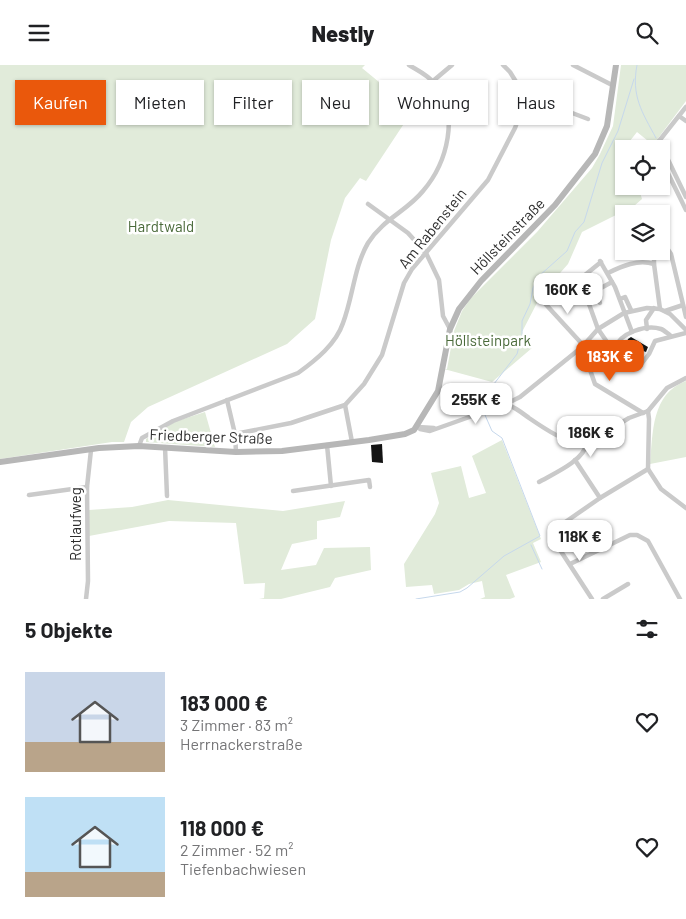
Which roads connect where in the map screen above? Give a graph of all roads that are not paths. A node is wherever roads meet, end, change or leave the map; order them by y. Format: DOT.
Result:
graph roads {
  1 [pos="409,65"];
  2 [pos="452,65"];
  3 [pos="503,65"];
  4 [pos="573,65"];
  5 [pos="616,65"];
  6 [pos="432,80"];
  7 [pos="434,80"];
  8 [pos="514,80"];
  9 [pos="612,85"];
  10 [pos="686,107"];
  11 [pos="573,113"];
  12 [pos="679,116"];
  13 [pos="588,119"];
  14 [pos="686,121"];
  15 [pos="448,125"];
  16 [pos="516,125"];
  17 [pos="660,140"];
  18 [pos="670,164"];
  19 [pos="670,177"];
  20 [pos="686,197"];
  21 [pos="368,205"];
  22 [pos="686,210"];
  23 [pos="388,220"];
  24 [pos="670,252"];
  25 [pos="426,253"];
  26 [pos="654,260"];
  27 [pos="654,264"];
  28 [pos="608,273"];
  29 [pos="612,282"];
  30 [pos="540,297"];
  31 [pos="620,299"];
  32 [pos="600,303"];
  33 [pos="683,305"];
  34 [pos="654,308"];
  35 [pos="631,310"];
  36 [pos="663,310"];
  37 [pos="624,313"];
  38 [pos="686,317"];
  39 [pos="450,329"];
  40 [pos="598,329"];
  41 [pos="647,329"];
  42 [pos="686,331"];
  43 [pos="632,332"];
  44 [pos="671,336"];
  45 [pos="582,346"];
  46 [pos="615,348"];
  47 [pos="686,378"];
  48 [pos="520,397"];
  49 [pos="227,400"];
  50 [pos="506,404"];
  51 [pos="344,405"];
  52 [pos="519,410"];
  53 [pos="645,412"];
  54 [pos="418,427"];
  55 [pos="235,435"];
  56 [pos="352,442"];
  57 [pos="586,444"];
  58 [pos="327,445"];
  59 [pos="139,446"];
  60 [pos="165,447"];
  61 [pos="91,450"];
  62 [pos="236,452"];
  63 [pos="575,460"];
  64 [pos="0,461"];
  65 [pos="648,469"];
  66 [pos="539,482"];
  67 [pos="331,486"];
  68 [pos="87,487"];
  69 [pos="370,487"];
  70 [pos="293,491"];
  71 [pos="29,495"];
  72 [pos="166,496"];
  73 [pos="600,498"];
  74 [pos="686,508"];
  75 [pos="570,564"];
  76 [pos="628,584"];
  77 [pos="86,599"];
  78 [pos="592,599"];
  79 [pos="603,599"];
  80 [pos="680,599"];
  1 -- 6 [label="street"];
  2 -- 7 [label="street"];
  3 -- 8 [label="street"];
  4 -- 9 [label="street"];
  5 -- 9 [label="street, Höllsteinstraße"];
  9 -- 39 [label="street, Höllsteinstraße"];
  10 -- 12 [label="street"];
  11 -- 13 [label="street"];
  12 -- 14 [label="street"];
  12 -- 17 [label="street"];
  15 -- 23 [label="street"];
  16 -- 25 [label="street, Am Rabenstein"];
  18 -- 20 [label="street"];
  19 -- 22 [label="street"];
  21 -- 23 [label="street"];
  23 -- 25 [label="street"];
  23 -- 49 [label="street"];
  24 -- 33 [label="street"];
  25 -- 39 [label="street"];
  25 -- 51 [label="street, Am Rabenstein"];
  26 -- 27 [label="street"];
  27 -- 28 [label="street"];
  27 -- 36 [label="street"];
  28 -- 29 [label="street"];
  28 -- 40 [label="street"];
  29 -- 31 [label="street"];
  29 -- 32 [label="street"];
  30 -- 45 [label="street"];
  31 -- 35 [label="street"];
  31 -- 37 [label="street"];
  33 -- 36 [label="street"];
  33 -- 38 [label="street"];
  34 -- 35 [label="street, Friedberger Straße"];
  34 -- 36 [label="street, Friedberger Straße"];
  34 -- 41 [label="street"];
  35 -- 37 [label="street, Friedberger Straße"];
  36 -- 42 [label="street"];
  37 -- 40 [label="street, Friedberger Straße"];
  37 -- 43 [label="street"];
  39 -- 54 [label="street, Höllsteinstraße"];
  40 -- 45 [label="street, Friedberger Straße"];
  40 -- 46 [label="street"];
  41 -- 43 [label="street"];
  41 -- 44 [label="street"];
  42 -- 44 [label="street"];
  43 -- 46 [label="street"];
  44 -- 46 [label="street"];
  45 -- 48 [label="street, Friedberger Straße"];
  45 -- 53 [label="street"];
  47 -- 53 [label="street"];
  48 -- 50 [label="street, Friedberger Straße"];
  48 -- 52 [label="street"];
  49 -- 55 [label="street"];
  49 -- 59 [label="street"];
  50 -- 52 [label="street"];
  50 -- 54 [label="street, Friedberger Straße"];
  51 -- 55 [label="street, Am Rabenstein"];
  51 -- 56 [label="street"];
  52 -- 57 [label="street"];
  53 -- 57 [label="street"];
  53 -- 65 [label="street"];
  54 -- 56 [label="street, Friedberger Straße"];
  55 -- 62 [label="street"];
  56 -- 58 [label="street, Friedberger Straße"];
  57 -- 63 [label="street"];
  58 -- 62 [label="street, Friedberger Straße"];
  58 -- 67 [label="street"];
  59 -- 60 [label="street, Friedberger Straße"];
  59 -- 61 [label="street, Friedberger Straße"];
  60 -- 62 [label="street, Friedberger Straße"];
  60 -- 72 [label="street"];
  61 -- 64 [label="street, Friedberger Straße"];
  61 -- 68 [label="street, Rotlaufweg"];
  63 -- 66 [label="street"];
  63 -- 73 [label="street"];
  65 -- 73 [label="street"];
  65 -- 74 [label="street"];
  67 -- 69 [label="street"];
  67 -- 70 [label="street"];
  68 -- 71 [label="street"];
  68 -- 77 [label="street, Rotlaufweg"];
  73 -- 75 [label="street"];
  75 -- 78 [label="street"];
  75 -- 80 [label="street"];
  76 -- 79 [label="street"];
}
